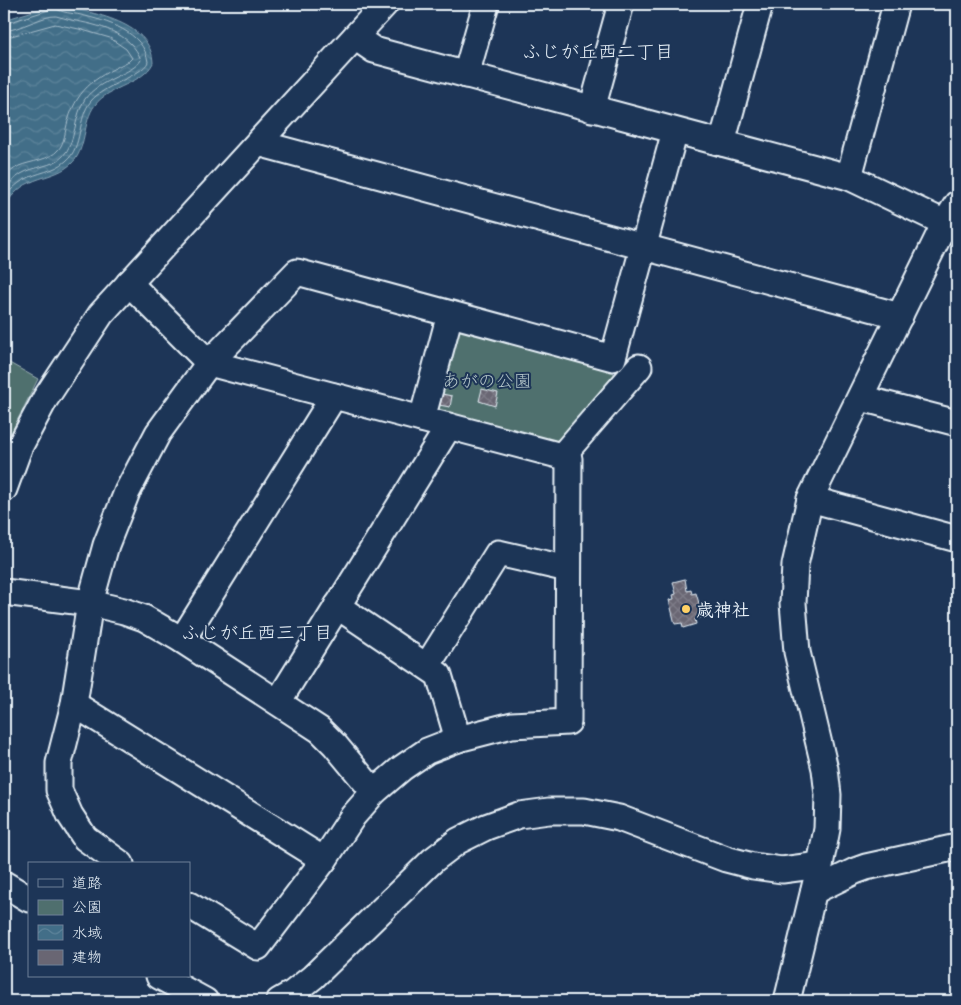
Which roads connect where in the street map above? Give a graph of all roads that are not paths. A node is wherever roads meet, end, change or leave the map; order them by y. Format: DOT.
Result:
graph roads {
  1 [pos="385,4"];
  2 [pos="486,4"];
  3 [pos="621,4"];
  4 [pos="760,4"];
  5 [pos="896,4"];
  6 [pos="355,37"];
  7 [pos="466,75"];
  8 [pos="592,108"];
  9 [pos="675,131"];
  10 [pos="258,143"];
  11 [pos="722,143"];
  12 [pos="850,177"];
  13 [pos="951,213"];
  14 [pos="644,247"];
  15 [pos="129,283"];
  16 [pos="450,314"];
  17 [pos="900,316"];
  18 [pos="209,363"];
  19 [pos="639,367"];
  20 [pos="334,396"];
  21 [pos="861,398"];
  22 [pos="422,419"];
  23 [pos="957,423"];
  24 [pos="449,426"];
  25 [pos="562,456"];
  26 [pos="4,489"];
  27 [pos="810,499"];
  28 [pos="957,539"];
  29 [pos="568,569"];
  30 [pos="4,592"];
  31 [pos="90,603"];
  32 [pos="337,606"];
  33 [pos="182,640"];
  34 [pos="427,666"];
  35 [pos="278,702"];
  36 [pos="74,704"];
  37 [pos="458,740"];
  38 [pos="374,792"];
  39 [pos="957,847"];
  40 [pos="324,860"];
  41 [pos="118,862"];
  42 [pos="820,865"];
  43 [pos="4,884"];
  44 [pos="814,891"];
  45 [pos="28,898"];
  46 [pos="190,906"];
  47 [pos="163,978"];
  48 [pos="204,1001"];
  49 [pos="279,1001"];
  50 [pos="787,1001"];
  1 -- 6 [label="street"];
  2 -- 7 [label="street"];
  3 -- 8 [label="street"];
  4 -- 11 [label="street"];
  5 -- 12 [label="street"];
  6 -- 7 [label="street"];
  6 -- 10 [label="street"];
  7 -- 8 [label="street"];
  8 -- 9 [label="street"];
  9 -- 11 [label="street"];
  9 -- 14 [label="street"];
  10 -- 14 [label="street"];
  10 -- 15 [label="street"];
  11 -- 12 [label="street"];
  12 -- 13 [label="street"];
  13 -- 17 [label="street"];
  14 -- 16 [label="street"];
  14 -- 17 [label="street"];
  15 -- 18 [label="street"];
  15 -- 26 [label="street"];
  16 -- 18 [label="street"];
  16 -- 22 [label="street"];
  17 -- 21 [label="street"];
  18 -- 20 [label="street"];
  18 -- 31 [label="street"];
  19 -- 25 [label="street"];
  20 -- 22 [label="street"];
  20 -- 33 [label="street"];
  21 -- 23 [label="street"];
  21 -- 27 [label="street"];
  22 -- 24 [label="street"];
  24 -- 25 [label="street"];
  24 -- 32 [label="street"];
  25 -- 29 [label="street"];
  27 -- 28 [label="street"];
  27 -- 42 [label="street"];
  29 -- 34 [label="street"];
  29 -- 37 [label="street"];
  30 -- 31 [label="street"];
  31 -- 33 [label="street"];
  31 -- 36 [label="street"];
  32 -- 34 [label="street"];
  32 -- 35 [label="street"];
  33 -- 35 [label="street"];
  34 -- 37 [label="street"];
  35 -- 38 [label="street"];
  36 -- 40 [label="street"];
  36 -- 41 [label="street"];
  37 -- 38 [label="street"];
  38 -- 40 [label="street"];
  39 -- 44 [label="street"];
  40 -- 46 [label="street"];
  42 -- 44 [label="street"];
  42 -- 49 [label="street"];
  43 -- 45 [label="street"];
  44 -- 50 [label="street"];
  47 -- 48 [label="street"];
}
